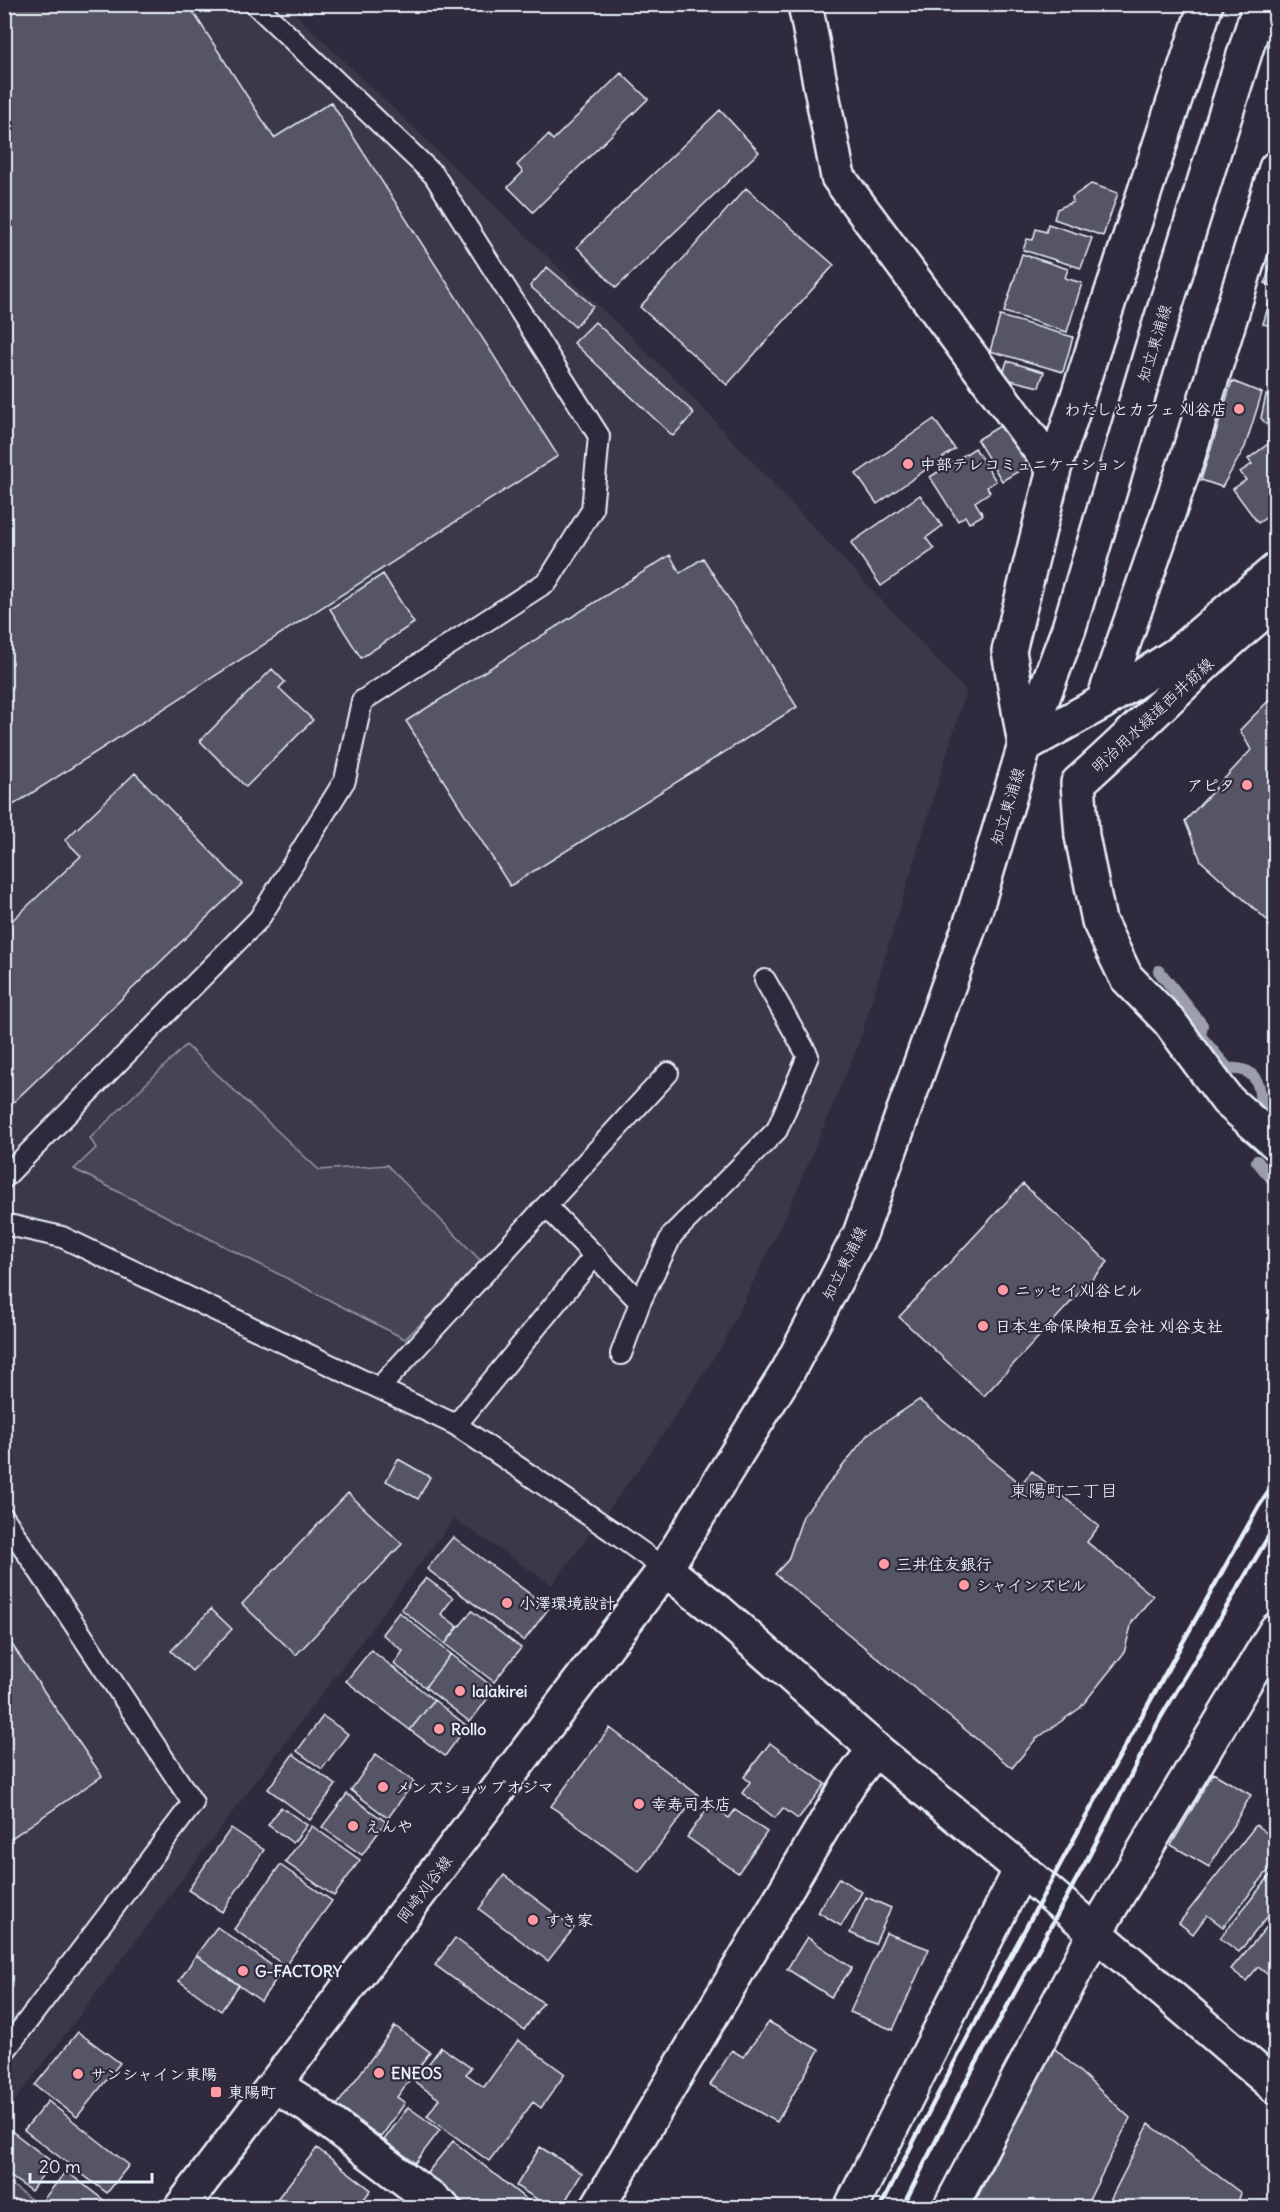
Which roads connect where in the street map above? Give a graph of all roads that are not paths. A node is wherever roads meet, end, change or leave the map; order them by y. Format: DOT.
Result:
graph roads {
  1 [pos="255,4"];
  2 [pos="806,4"];
  3 [pos="1206,4"];
  4 [pos="1260,4"];
  5 [pos="1275,168"];
  6 [pos="1054,469"];
  7 [pos="1275,570"];
  8 [pos="1275,602"];
  9 [pos="1102,702"];
  10 [pos="1025,745"];
  11 [pos="765,980"];
  12 [pos="668,1073"];
  13 [pos="1275,1143"];
  14 [pos="4,1178"];
  15 [pos="547,1207"];
  16 [pos="4,1224"];
  17 [pos="595,1255"];
  18 [pos="640,1302"];
  19 [pos="621,1354"];
  20 [pos="379,1388"];
  21 [pos="456,1425"];
  22 [pos="4,1518"];
  23 [pos="665,1569"];
  24 [pos="1275,1630"];
  25 [pos="875,1749"];
  26 [pos="1021,1869"];
  27 [pos="1095,1933"];
  28 [pos="4,2052"];
  29 [pos="275,2085"];
  30 [pos="1275,2087"];
  31 [pos="181,2208"];
  32 [pos="443,2208"];
  33 [pos="597,2208"];
  34 [pos="851,2208"];
  35 [pos="950,2208"];
  1 -- 14 [label="lane"];
  2 -- 6 [label="street"];
  3 -- 6 [label="street"];
  4 -- 10 [label="street, 知立東浦線"];
  5 -- 9 [label="street"];
  6 -- 10 [label="street"];
  7 -- 9 [label="street"];
  8 -- 13 [label="street, 明治用水緑道西井筋線"];
  9 -- 10 [label="street"];
  10 -- 23 [label="street, 知立東浦線"];
  11 -- 18 [label="lane"];
  12 -- 15 [label="lane"];
  15 -- 17 [label="lane"];
  15 -- 20 [label="lane"];
  16 -- 20 [label="lane"];
  17 -- 18 [label="lane"];
  17 -- 21 [label="lane"];
  18 -- 19 [label="lane"];
  20 -- 21 [label="lane"];
  21 -- 23 [label="lane"];
  22 -- 28 [label="lane"];
  23 -- 25 [label="street"];
  23 -- 29 [label="street, 岡崎刈谷線"];
  24 -- 27 [label="street"];
  25 -- 26 [label="street"];
  25 -- 33 [label="street"];
  26 -- 27 [label="street"];
  26 -- 34 [label="street"];
  27 -- 30 [label="street"];
  27 -- 35 [label="street"];
  29 -- 31 [label="street, 岡崎刈谷線"];
  29 -- 32 [label="street"];
}
